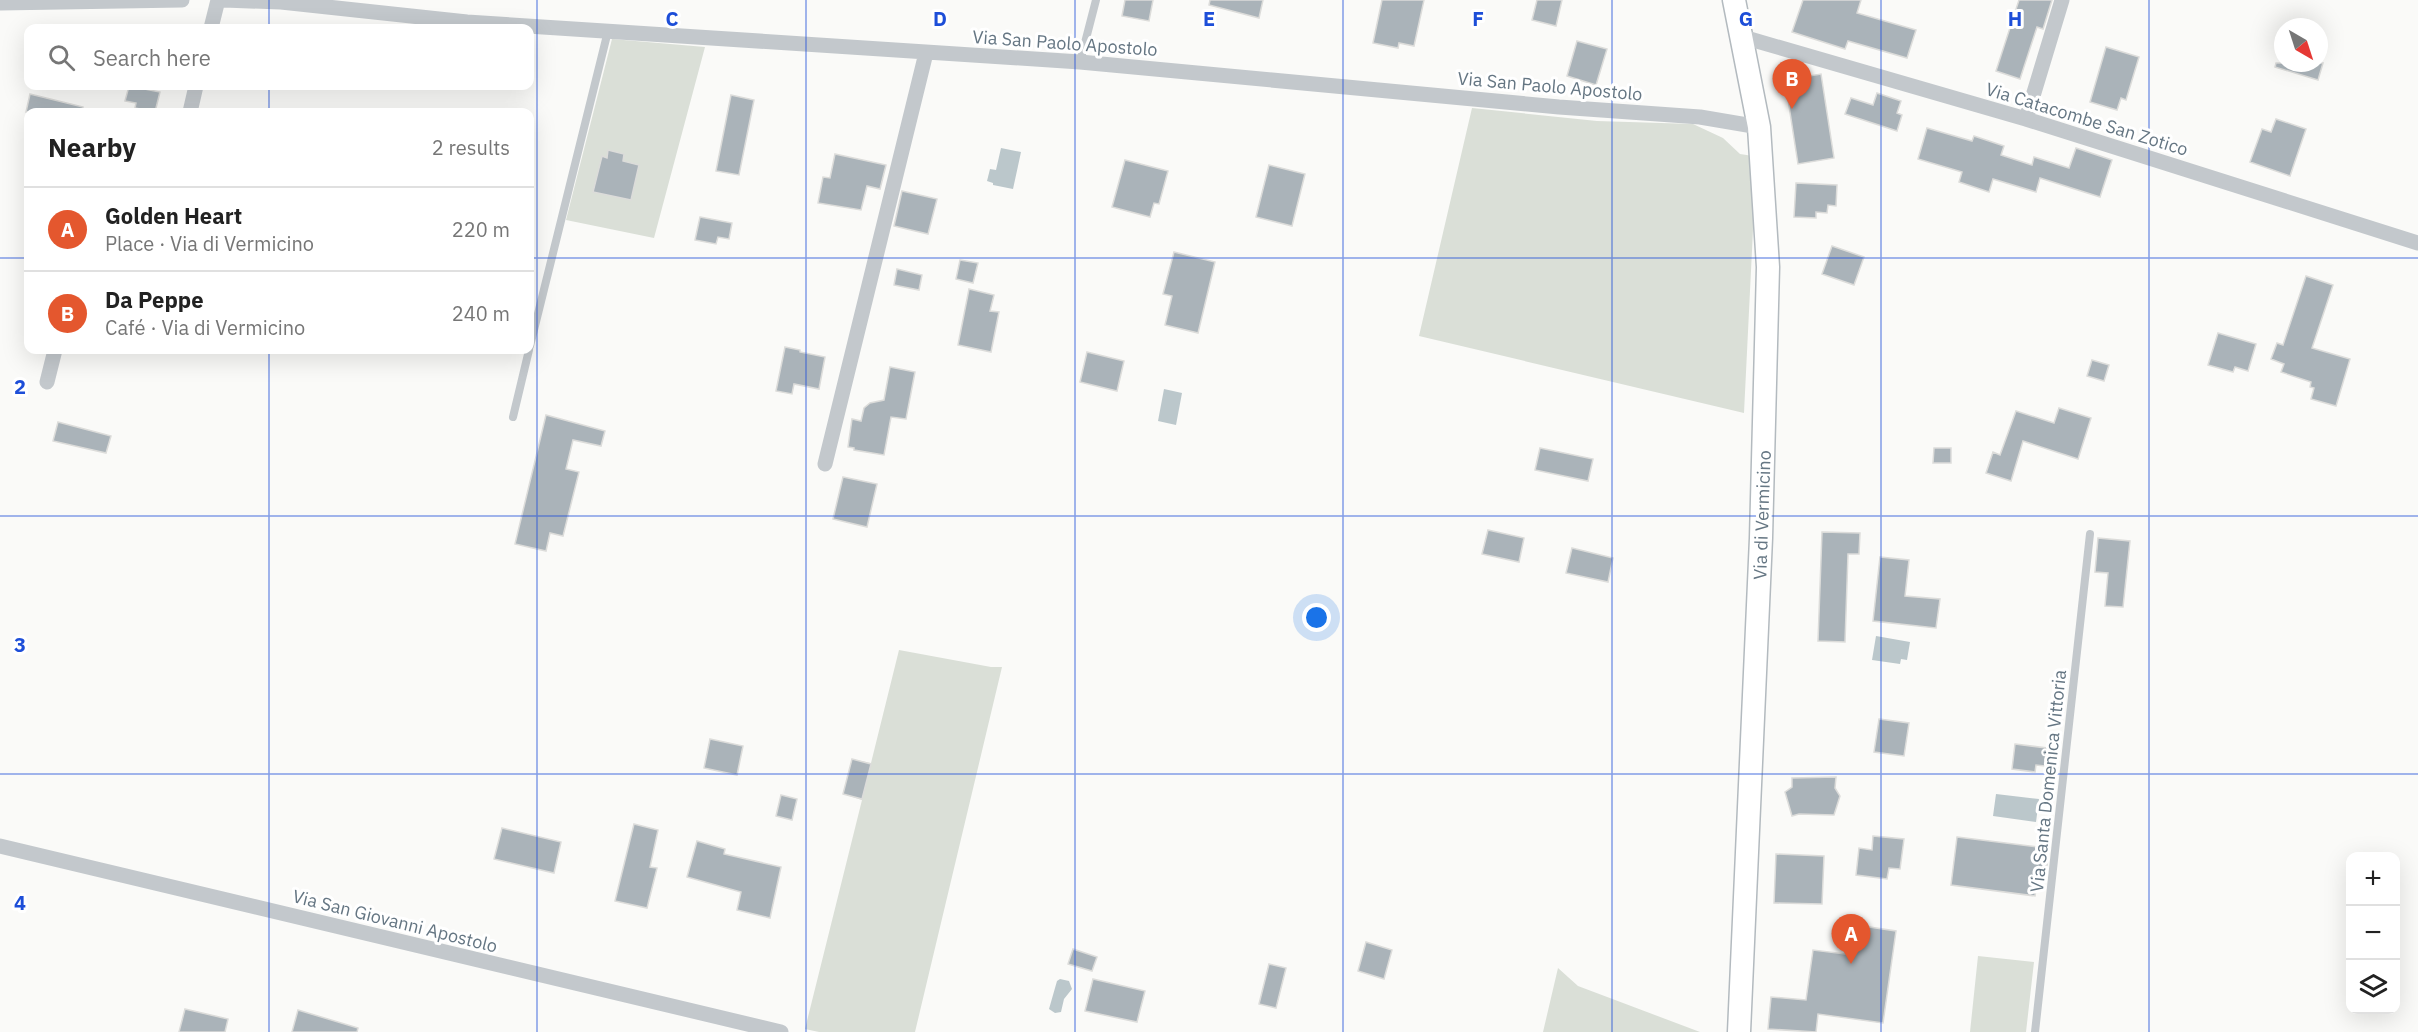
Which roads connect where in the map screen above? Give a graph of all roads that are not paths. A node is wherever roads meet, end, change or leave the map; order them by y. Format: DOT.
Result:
graph roads {
  1 [pos="182,0"];
  2 [pos="218,0"];
  3 [pos="224,0"];
  4 [pos="1096,0"];
  5 [pos="1734,0"];
  6 [pos="2062,0"];
  7 [pos="0,3"];
  8 [pos="212,24"];
  9 [pos="502,24"];
  10 [pos="534,26"];
  11 [pos="608,32"];
  12 [pos="1743,37"];
  13 [pos="926,53"];
  14 [pos="1080,62"];
  15 [pos="195,90"];
  16 [pos="191,108"];
  17 [pos="2026,119"];
  18 [pos="1760,127"];
  19 [pos="2418,243"];
  20 [pos="534,328"];
  21 [pos="54,354"];
  22 [pos="528,354"];
  23 [pos="47,382"];
  24 [pos="513,417"];
  25 [pos="825,464"];
  26 [pos="2091,534"];
  27 [pos="0,846"];
  28 [pos="781,1032"];
  29 [pos="1739,1032"];
  30 [pos="2036,1032"];
  1 -- 7 [label="street"];
  2 -- 8 [label="street"];
  3 -- 9 [label="street, Via San Paolo Apostolo"];
  4 -- 14 [label="lane"];
  5 -- 12 [label="main road, Via di Vermicino"];
  6 -- 17 [label="street"];
  10 -- 11 [label="street, Via San Paolo Apostolo"];
  11 -- 13 [label="street, Via San Paolo Apostolo"];
  11 -- 20 [label="lane"];
  12 -- 17 [label="street, Via Catacombe San Zotico"];
  12 -- 18 [label="main road, Via di Vermicino"];
  13 -- 14 [label="street, Via San Paolo Apostolo"];
  13 -- 25 [label="street"];
  14 -- 18 [label="street, Via San Paolo Apostolo"];
  15 -- 16 [label="street"];
  17 -- 19 [label="street, Via Catacombe San Zotico"];
  18 -- 29 [label="main road, Via di Vermicino"];
  21 -- 23 [label="street"];
  22 -- 24 [label="lane"];
  26 -- 30 [label="lane, Via Santa Domenica Vittoria"];
  27 -- 28 [label="street, Via San Giovanni Apostolo"];
}
